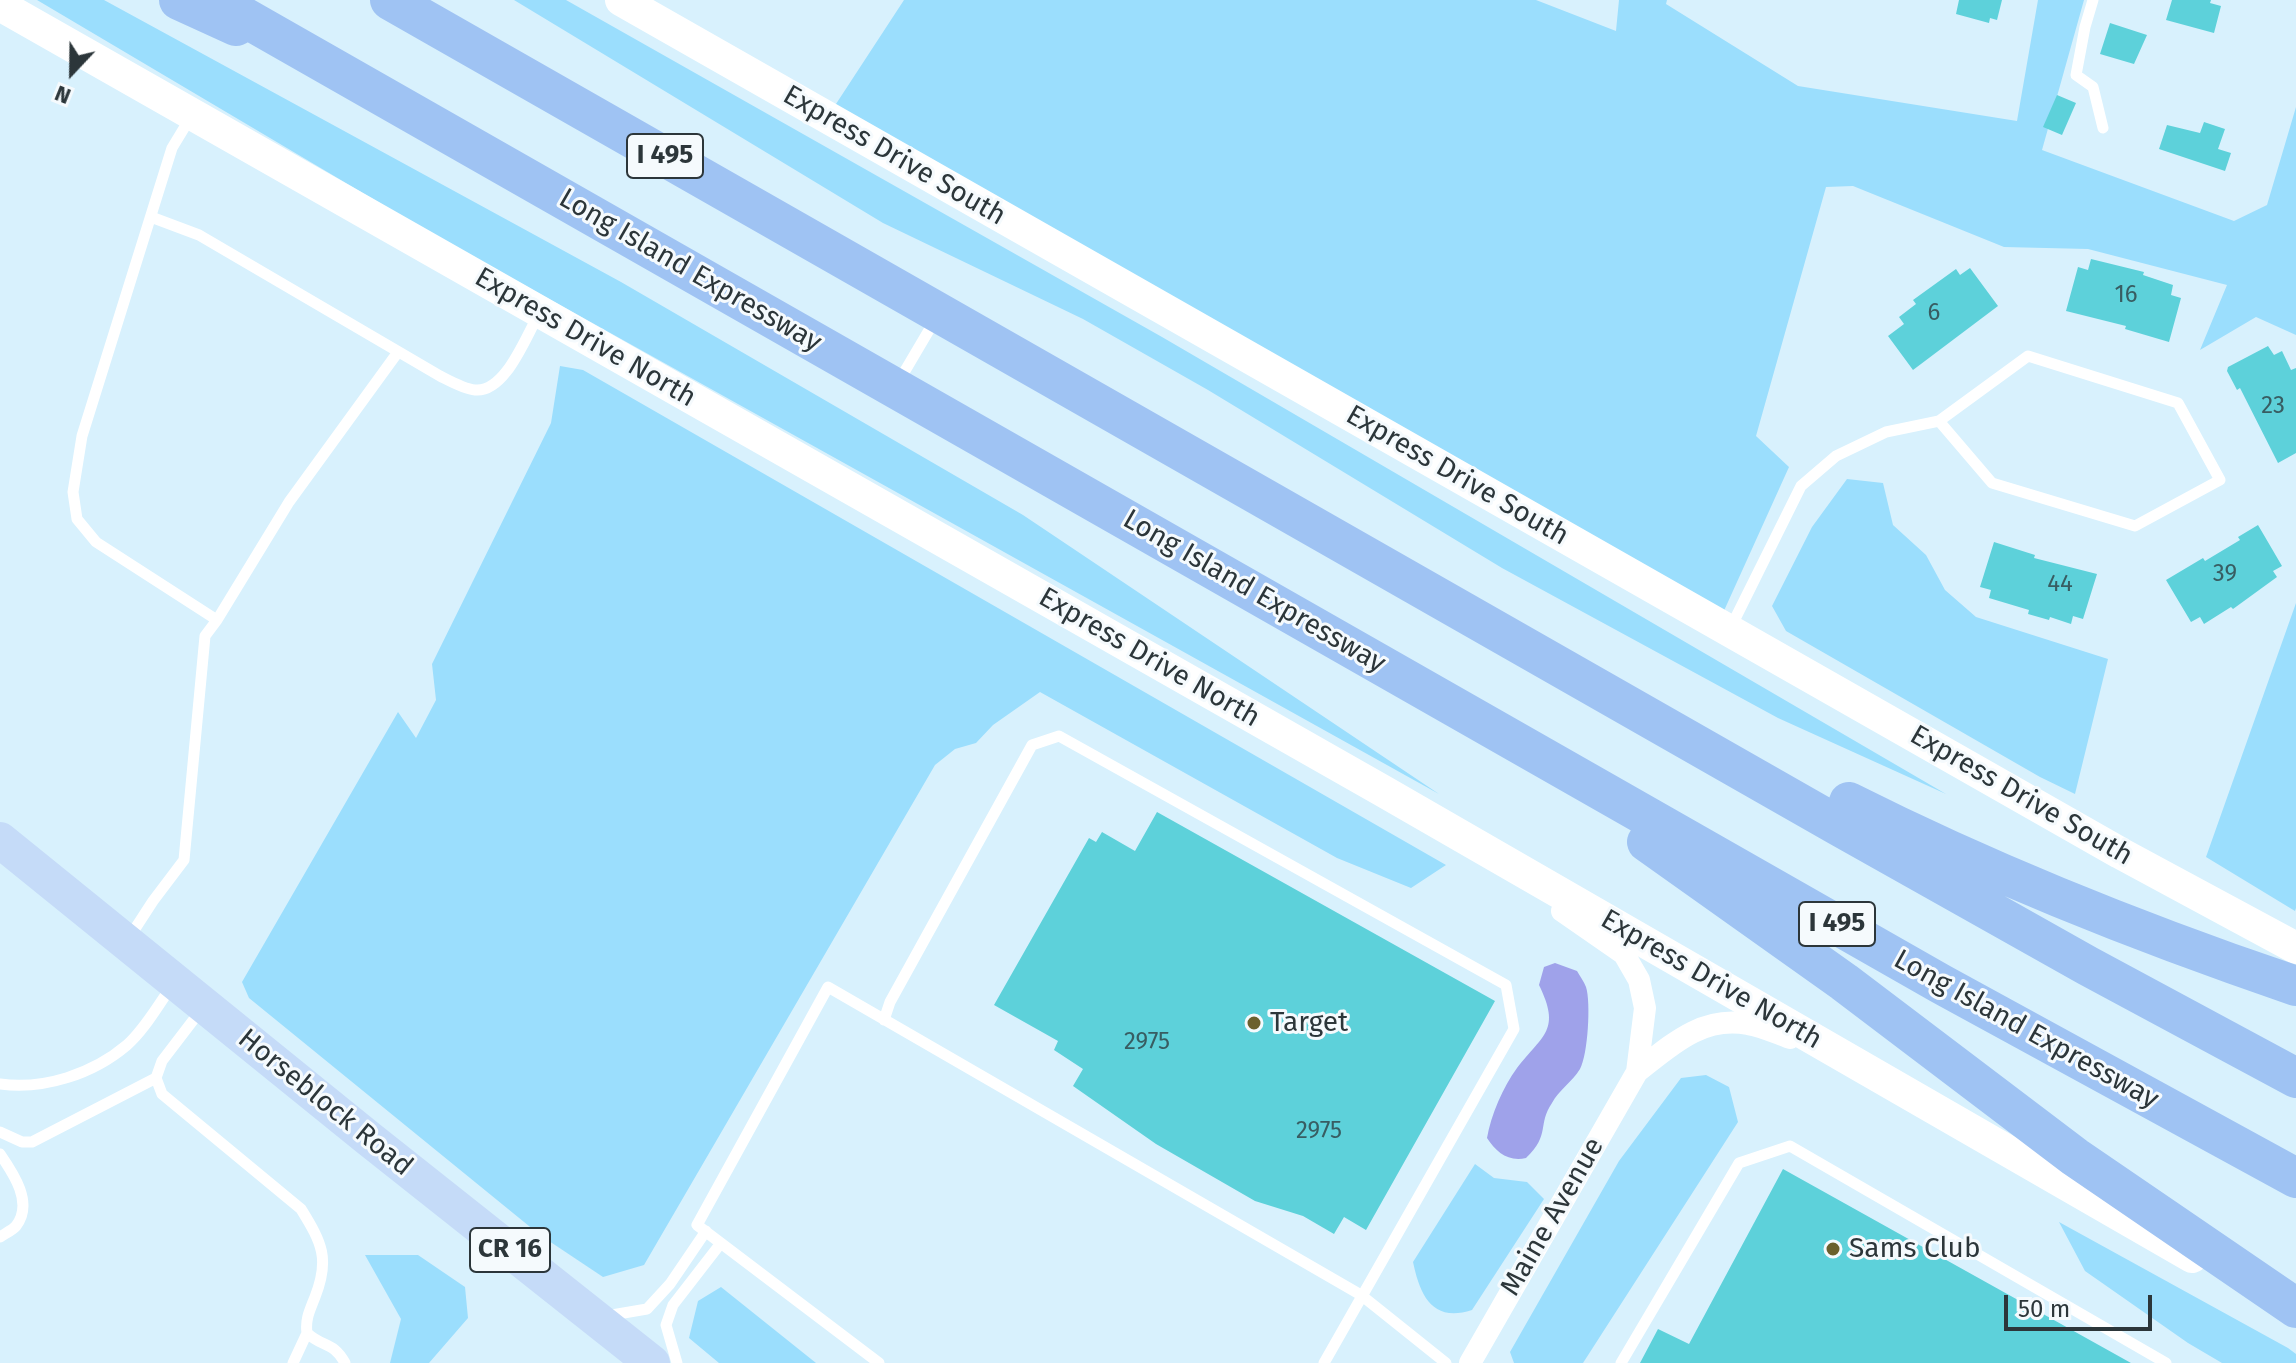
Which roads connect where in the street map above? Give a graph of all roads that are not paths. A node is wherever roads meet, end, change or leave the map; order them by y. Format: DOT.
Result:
graph roads {
  1 [pos="179,0"];
  2 [pos="214,0"];
  3 [pos="390,0"];
  4 [pos="621,0"];
  5 [pos="2093,0"];
  6 [pos="0,5"];
  7 [pos="360,83"];
  8 [pos="192,114"];
  9 [pos="2103,128"];
  10 [pos="151,217"];
  11 [pos="541,312"];
  12 [pos="940,313"];
  13 [pos="398,352"];
  14 [pos="895,388"];
  15 [pos="1939,421"];
  16 [pos="217,620"];
  17 [pos="1729,631"];
  18 [pos="1531,649"];
  19 [pos="1381,664"];
  20 [pos="1383,791"];
  21 [pos="0,840"];
  22 [pos="127,941"];
  23 [pos="2296,948"];
  24 [pos="175,982"];
  25 [pos="2296,986"];
  26 [pos="204,1006"];
  27 [pos="884,1020"];
  28 [pos="1846,1058"];
  29 [pos="1637,1072"];
  30 [pos="156,1078"];
  31 [pos="2296,1078"];
  32 [pos="0,1084"];
  33 [pos="0,1132"];
  34 [pos="0,1154"];
  35 [pos="2296,1178"];
  36 [pos="706,1231"];
  37 [pos="0,1237"];
  38 [pos="721,1243"];
  39 [pos="1361,1295"];
  40 [pos="2296,1310"];
  41 [pos="595,1317"];
  42 [pos="306,1327"];
  43 [pos="293,1363"];
  44 [pos="345,1363"];
  45 [pos="652,1363"];
  46 [pos="677,1363"];
  47 [pos="879,1363"];
  48 [pos="1324,1363"];
  49 [pos="1446,1363"];
  50 [pos="1470,1363"];
  51 [pos="1621,1363"];
  52 [pos="2166,1363"];
  1 -- 7 [label="highway"];
  2 -- 7 [label="highway, Long Island Expressway / I 495"];
  3 -- 12 [label="highway, I 495"];
  4 -- 17 [label="main road, Express Drive South"];
  5 -- 9 [label="lane"];
  6 -- 8 [label="main road, Express Drive North"];
  7 -- 14 [label="highway, Long Island Expressway / I 495"];
  8 -- 10 [label="lane"];
  8 -- 11 [label="main road, Express Drive North"];
  10 -- 13 [label="lane"];
  10 -- 16 [label="lane"];
  11 -- 13 [label="lane"];
  11 -- 20 [label="main road, Express Drive North"];
  12 -- 14 [label="lane"];
  12 -- 18 [label="highway, I 495"];
  13 -- 16 [label="lane"];
  14 -- 19 [label="highway, Long Island Expressway / I 495"];
  15 -- 15 [label="lane"];
  15 -- 17 [label="lane"];
  16 -- 22 [label="lane"];
  17 -- 23 [label="main road, Express Drive South"];
  18 -- 25 [label="highway"];
  18 -- 31 [label="highway, I 495"];
  19 -- 35 [label="highway, Long Island Expressway / I 495"];
  19 -- 40 [label="highway"];
  20 -- 28 [label="main road, Express Drive North"];
  20 -- 29 [label="street"];
  21 -- 22 [label="main road, Horseblock Road / CR 16"];
  22 -- 24 [label="main road, Horseblock Road / CR 16"];
  24 -- 26 [label="main road, Horseblock Road / CR 16"];
  24 -- 32 [label="lane"];
  26 -- 30 [label="lane"];
  26 -- 41 [label="main road, Horseblock Road / CR 16"];
  27 -- 36 [label="lane"];
  27 -- 39 [label="lane"];
  27 -- 39 [label="lane"];
  28 -- 29 [label="street"];
  28 -- 40 [label="main road, Express Drive North"];
  29 -- 50 [label="street, Maine Avenue"];
  30 -- 33 [label="lane"];
  30 -- 42 [label="lane"];
  34 -- 37 [label="lane"];
  36 -- 38 [label="lane"];
  36 -- 41 [label="lane"];
  38 -- 46 [label="lane"];
  38 -- 47 [label="lane"];
  39 -- 48 [label="lane"];
  39 -- 49 [label="lane"];
  41 -- 45 [label="main road, Horseblock Road / CR 16"];
  42 -- 43 [label="lane"];
  42 -- 44 [label="lane"];
  51 -- 52 [label="lane"];
}
